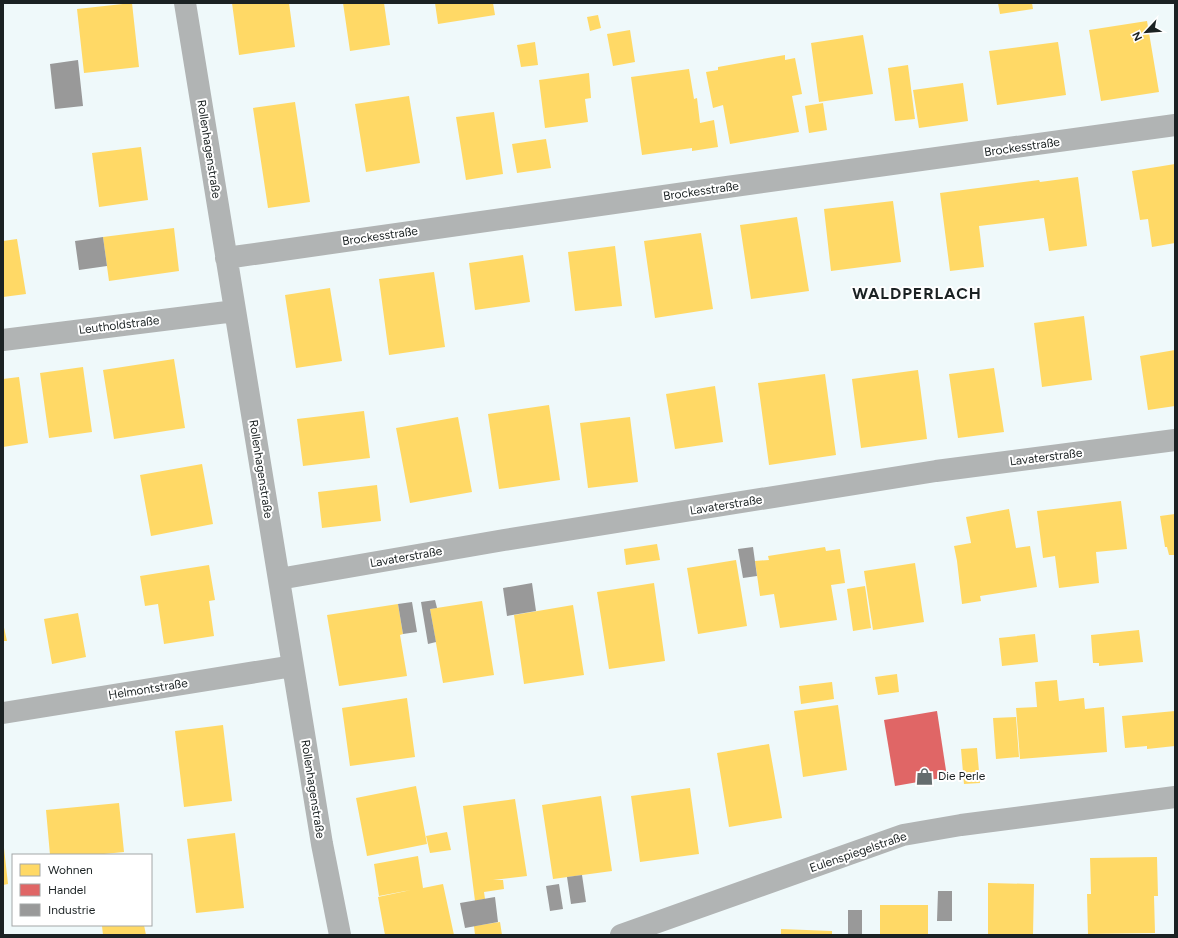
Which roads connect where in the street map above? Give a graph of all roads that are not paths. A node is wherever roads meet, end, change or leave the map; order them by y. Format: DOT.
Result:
graph roads {
  1 [pos="186,3"];
  2 [pos="1175,126"];
  3 [pos="226,258"];
  4 [pos="235,311"];
  5 [pos="3,340"];
  6 [pos="1175,440"];
  7 [pos="278,579"];
  8 [pos="293,666"];
  9 [pos="3,713"];
  10 [pos="1175,797"];
  11 [pos="340,935"];
  12 [pos="621,935"];
  1 -- 3 [label="street, Rollenhagenstraße"];
  2 -- 3 [label="street, Brockesstraße"];
  3 -- 4 [label="street, Rollenhagenstraße"];
  4 -- 5 [label="street, Leutholdstraße"];
  4 -- 7 [label="street, Rollenhagenstraße"];
  6 -- 7 [label="street, Lavaterstraße"];
  7 -- 8 [label="street, Rollenhagenstraße"];
  8 -- 9 [label="street, Helmontstraße"];
  8 -- 11 [label="street, Rollenhagenstraße"];
  10 -- 12 [label="street, Eulenspiegelstraße"];
}
